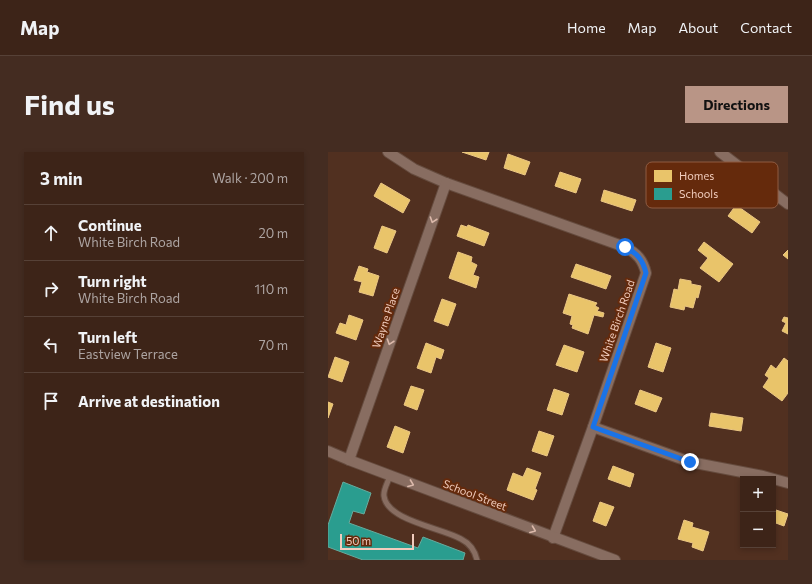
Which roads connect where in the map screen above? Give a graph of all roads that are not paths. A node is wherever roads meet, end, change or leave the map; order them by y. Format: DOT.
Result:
graph roads {
  1 [pos="388,152"];
  2 [pos="723,153"];
  3 [pos="734,162"];
  4 [pos="446,183"];
  5 [pos="778,196"];
  6 [pos="788,204"];
  7 [pos="593,427"];
  8 [pos="328,451"];
  9 [pos="349,460"];
  10 [pos="390,476"];
  11 [pos="788,483"];
  12 [pos="553,538"];
  13 [pos="477,560"];
  14 [pos="615,560"];
  1 -- 4 [label="street, White Birch Road"];
  2 -- 3 [label="street"];
  4 -- 7 [label="street, White Birch Road"];
  4 -- 9 [label="street, Wayne Place, one-way"];
  5 -- 6 [label="street"];
  7 -- 11 [label="street"];
  7 -- 12 [label="street, White Birch Road"];
  8 -- 9 [label="street, School Street"];
  9 -- 10 [label="street, School Street"];
  10 -- 12 [label="street, School Street, one-way"];
  10 -- 13 [label="lane"];
  12 -- 14 [label="street, School Street"];
}
